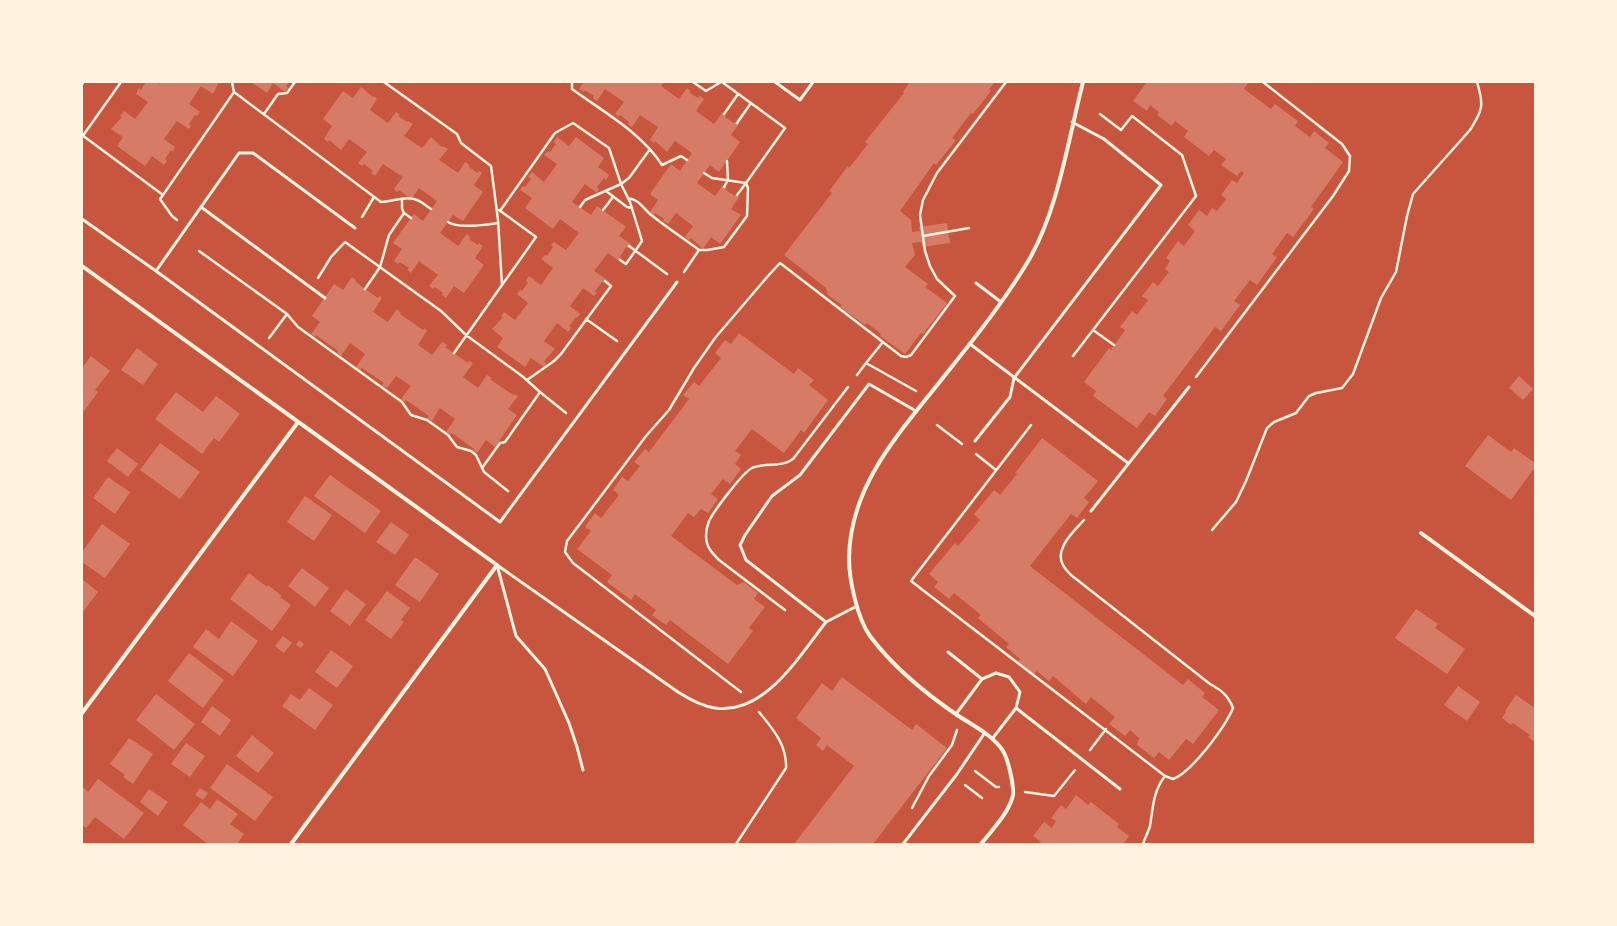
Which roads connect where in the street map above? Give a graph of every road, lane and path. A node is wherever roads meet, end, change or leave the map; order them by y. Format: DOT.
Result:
graph roads {
  1 [pos="121,82"];
  2 [pos="232,82"];
  3 [pos="294,82"];
  4 [pos="384,82"];
  5 [pos="572,82"];
  6 [pos="693,82"];
  7 [pos="721,82"];
  8 [pos="775,82"];
  9 [pos="813,82"];
  10 [pos="1006,82"];
  11 [pos="1084,82"];
  12 [pos="1263,82"];
  13 [pos="1477,82"];
  14 [pos="234,92"];
  15 [pos="738,94"];
  16 [pos="751,103"];
  17 [pos="264,114"];
  18 [pos="724,114"];
  19 [pos="1072,122"];
  20 [pos="737,123"];
  21 [pos="82,136"];
  22 [pos="650,149"];
  23 [pos="687,160"];
  24 [pos="727,161"];
  25 [pos="704,173"];
  26 [pos="728,180"];
  27 [pos="746,183"];
  28 [pos="621,184"];
  29 [pos="724,187"];
  30 [pos="606,191"];
  31 [pos="163,195"];
  32 [pos="737,195"];
  33 [pos="613,197"];
  34 [pos="628,198"];
  35 [pos="402,199"];
  36 [pos="201,207"];
  37 [pos="580,207"];
  38 [pos="497,208"];
  39 [pos="632,208"];
  40 [pos="432,209"];
  41 [pos="603,210"];
  42 [pos="500,211"];
  43 [pos="404,213"];
  44 [pos="412,218"];
  45 [pos="82,219"];
  46 [pos="448,222"];
  47 [pos="498,223"];
  48 [pos="186,227"];
  49 [pos="355,228"];
  50 [pos="969,228"];
  51 [pos="923,236"];
  52 [pos="629,246"];
  53 [pos="635,250"];
  54 [pos="699,250"];
  55 [pos="199,251"];
  56 [pos="620,260"];
  57 [pos="82,266"];
  58 [pos="380,267"];
  59 [pos="156,271"];
  60 [pos="604,281"];
  61 [pos="677,282"];
  62 [pos="976,283"];
  63 [pos="502,285"];
  64 [pos="312,289"];
  65 [pos="365,289"];
  66 [pos="325,298"];
  67 [pos="1001,302"];
  68 [pos="287,314"];
  69 [pos="586,319"];
  70 [pos="1093,330"];
  71 [pos="466,335"];
  72 [pos="883,342"];
  73 [pos="970,344"];
  74 [pos="1114,345"];
  75 [pos="261,348"];
  76 [pos="628,349"];
  77 [pos="454,353"];
  78 [pos="1014,378"];
  79 [pos="527,380"];
  80 [pos="1189,387"];
  81 [pos="540,392"];
  82 [pos="927,398"];
  83 [pos="916,411"];
  84 [pos="576,420"];
  85 [pos="298,422"];
  86 [pos="1031,426"];
  87 [pos="975,441"];
  88 [pos="1128,463"];
  89 [pos="482,468"];
  90 [pos="518,498"];
  91 [pos="1091,511"];
  92 [pos="1212,530"];
  93 [pos="1421,533"];
  94 [pos="497,565"];
  95 [pos="857,606"];
  96 [pos="1535,616"];
  97 [pos="826,622"];
  98 [pos="948,652"];
  99 [pos="982,679"];
  100 [pos="750,702"];
  101 [pos="1016,708"];
  102 [pos="82,713"];
  103 [pos="956,714"];
  104 [pos="961,718"];
  105 [pos="984,734"];
  106 [pos="992,739"];
  107 [pos="964,763"];
  108 [pos="1077,767"];
  109 [pos="582,770"];
  110 [pos="1165,776"];
  111 [pos="996,787"];
  112 [pos="1120,789"];
  113 [pos="1035,794"];
  114 [pos="912,808"];
  115 [pos="290,844"];
  116 [pos="736,844"];
  117 [pos="904,844"];
  118 [pos="981,844"];
  119 [pos="1143,844"];
  1 -- 21 [label="path"];
  2 -- 14 [label="path"];
  3 -- 17 [label="path"];
  4 -- 38 [label="path"];
  5 -- 22 [label="path"];
  6 -- 7 [label="path"];
  7 -- 15 [label="path"];
  8 -- 9 [label="lane"];
  10 -- 51 [label="path"];
  11 -- 19 [label="street"];
  12 -- 80 [label="path"];
  13 -- 92 [label="path"];
  14 -- 17 [label="path"];
  14 -- 31 [label="path"];
  15 -- 16 [label="path"];
  15 -- 18 [label="path"];
  16 -- 20 [label="path"];
  16 -- 27 [label="path"];
  17 -- 35 [label="path"];
  19 -- 67 [label="street"];
  19 -- 78 [label="lane"];
  21 -- 31 [label="path"];
  22 -- 23 [label="path"];
  22 -- 28 [label="path"];
  24 -- 26 [label="path"];
  25 -- 26 [label="path"];
  26 -- 27 [label="path"];
  26 -- 29 [label="path"];
  27 -- 32 [label="path"];
  27 -- 54 [label="path"];
  28 -- 30 [label="path"];
  28 -- 34 [label="path"];
  28 -- 42 [label="path"];
  30 -- 33 [label="path"];
  30 -- 37 [label="path"];
  31 -- 48 [label="path"];
  33 -- 39 [label="path"];
  33 -- 41 [label="path"];
  34 -- 39 [label="path"];
  34 -- 54 [label="path"];
  35 -- 40 [label="path"];
  35 -- 43 [label="path"];
  36 -- 48 [label="lane"];
  36 -- 49 [label="lane"];
  36 -- 64 [label="lane"];
  38 -- 42 [label="path"];
  38 -- 47 [label="path"];
  39 -- 53 [label="path"];
  42 -- 63 [label="path"];
  43 -- 44 [label="path"];
  43 -- 58 [label="path"];
  45 -- 59 [label="lane"];
  46 -- 47 [label="path"];
  47 -- 63 [label="path"];
  48 -- 59 [label="lane"];
  50 -- 51 [label="path"];
  51 -- 72 [label="path"];
  52 -- 53 [label="path"];
  53 -- 56 [label="path"];
  53 -- 61 [label="path"];
  54 -- 61 [label="path"];
  55 -- 68 [label="path"];
  57 -- 85 [label="street"];
  58 -- 64 [label="path"];
  58 -- 65 [label="path"];
  58 -- 71 [label="path"];
  59 -- 75 [label="lane"];
  60 -- 69 [label="path"];
  61 -- 76 [label="lane"];
  62 -- 67 [label="lane"];
  63 -- 71 [label="path"];
  64 -- 66 [label="lane"];
  67 -- 73 [label="street"];
  68 -- 75 [label="path"];
  68 -- 89 [label="path"];
  69 -- 76 [label="path"];
  69 -- 79 [label="path"];
  70 -- 74 [label="path"];
  71 -- 77 [label="path"];
  71 -- 79 [label="path"];
  72 -- 82 [label="path"];
  72 -- 100 [label="path"];
  73 -- 78 [label="lane"];
  73 -- 82 [label="street"];
  75 -- 90 [label="lane"];
  76 -- 84 [label="lane"];
  78 -- 87 [label="lane"];
  78 -- 88 [label="lane"];
  79 -- 81 [label="path"];
  80 -- 88 [label="lane"];
  81 -- 84 [label="path"];
  81 -- 89 [label="path"];
  82 -- 83 [label="street"];
  83 -- 95 [label="street"];
  83 -- 97 [label="lane"];
  84 -- 90 [label="lane"];
  85 -- 94 [label="street"];
  85 -- 102 [label="street"];
  86 -- 110 [label="path"];
  88 -- 91 [label="lane"];
  89 -- 90 [label="path"];
  91 -- 110 [label="path"];
  93 -- 96 [label="street"];
  94 -- 100 [label="lane"];
  94 -- 109 [label="lane"];
  94 -- 115 [label="street"];
  95 -- 97 [label="lane"];
  95 -- 103 [label="street"];
  97 -- 100 [label="lane"];
  98 -- 99 [label="lane"];
  99 -- 101 [label="lane"];
  99 -- 103 [label="lane"];
  100 -- 116 [label="path"];
  101 -- 106 [label="lane"];
  101 -- 112 [label="lane"];
  103 -- 104 [label="street"];
  104 -- 105 [label="street"];
  104 -- 114 [label="path"];
  105 -- 106 [label="street"];
  105 -- 107 [label="lane"];
  106 -- 118 [label="street"];
  107 -- 111 [label="path"];
  107 -- 117 [label="lane"];
  108 -- 113 [label="path"];
  110 -- 119 [label="path"];
}
